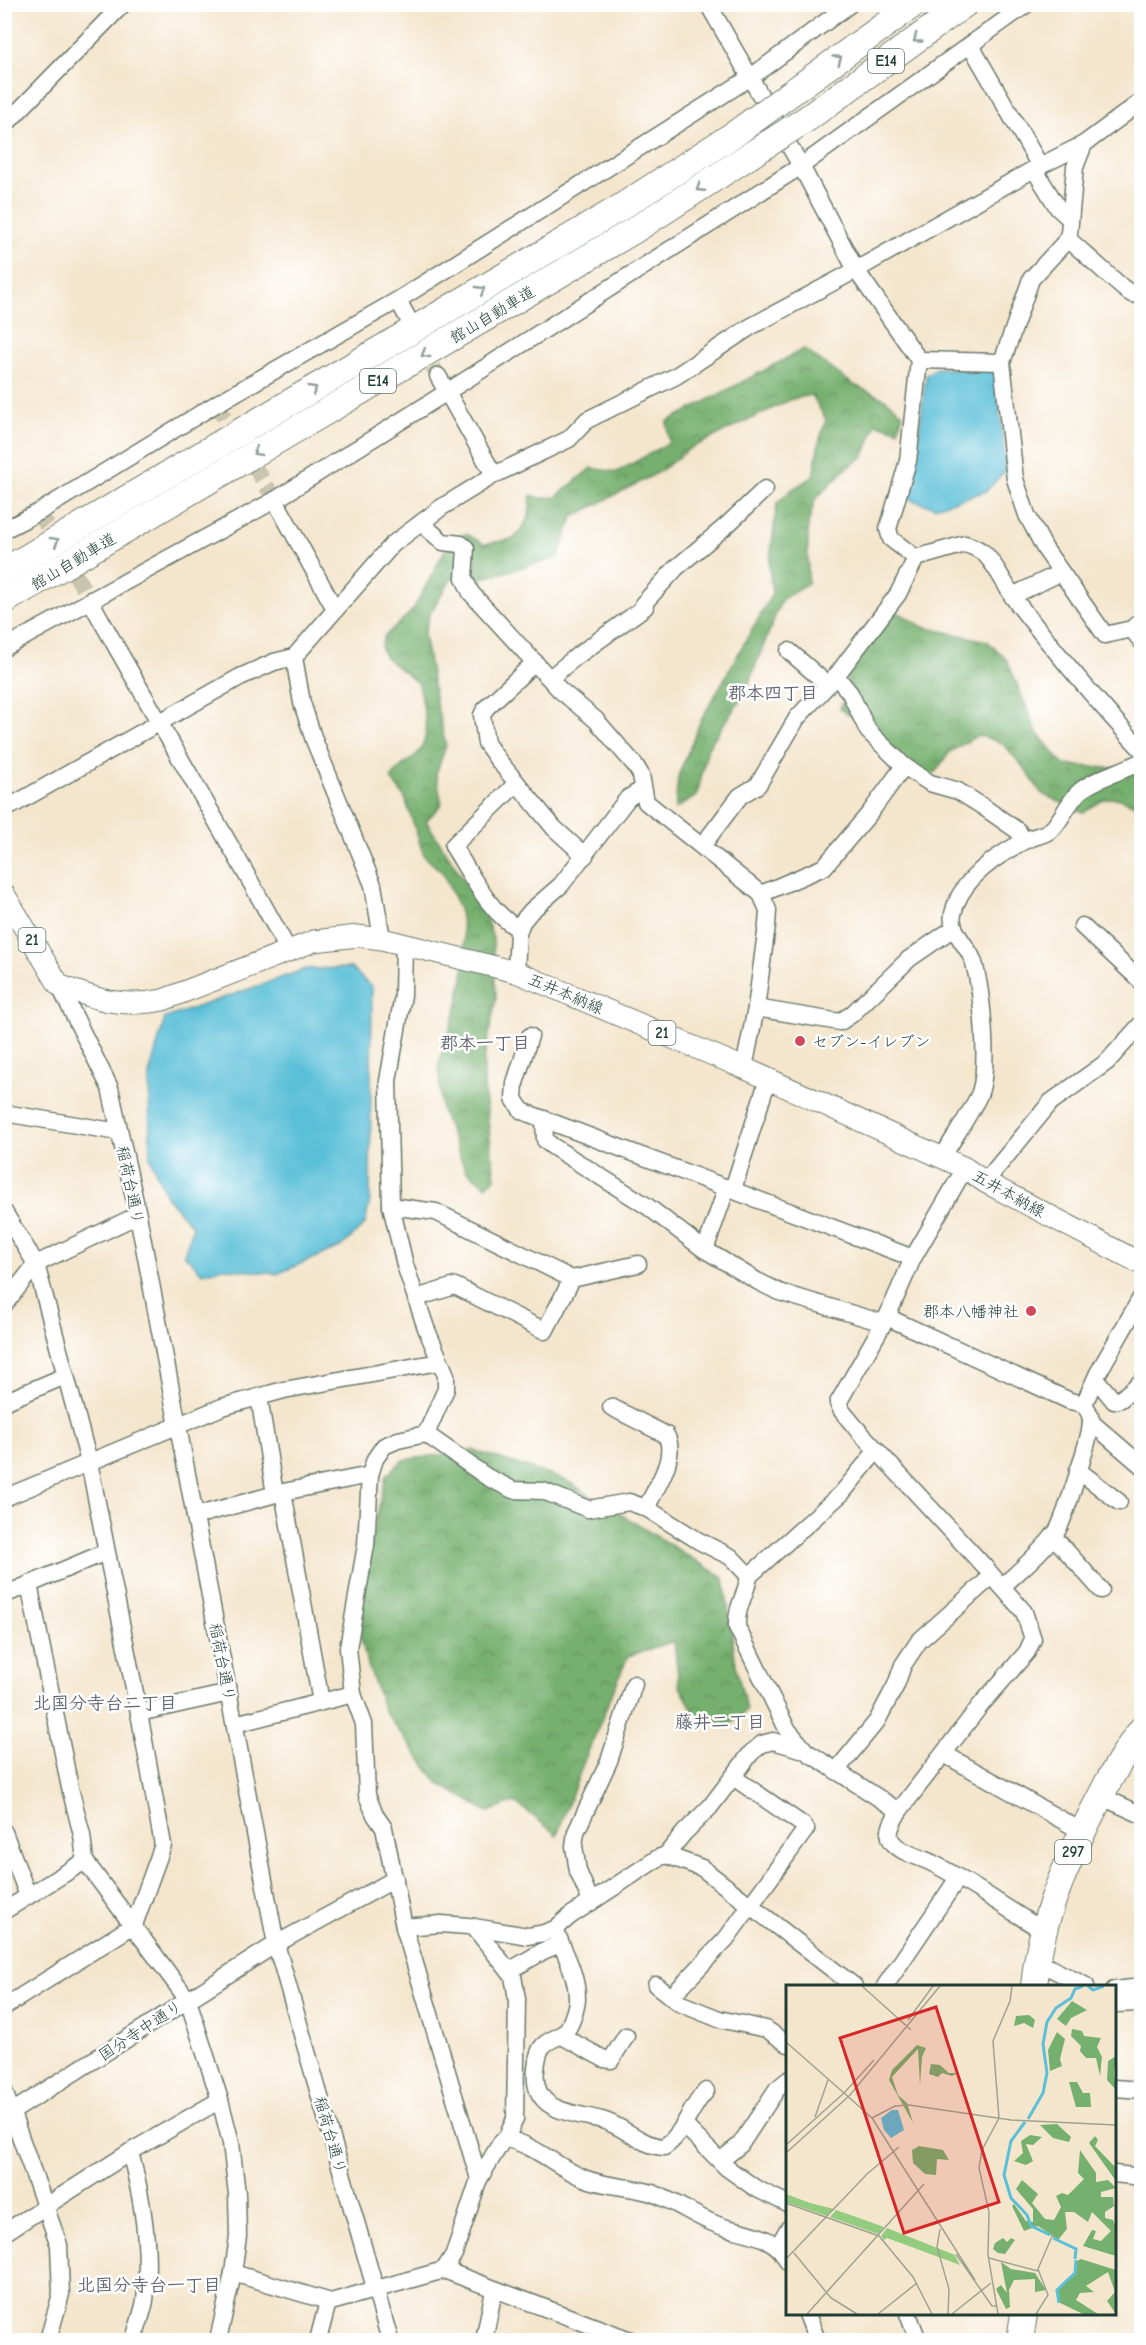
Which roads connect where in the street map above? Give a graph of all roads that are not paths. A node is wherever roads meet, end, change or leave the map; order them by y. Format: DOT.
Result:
graph roads {
  1 [pos="123,4"];
  2 [pos="708,4"];
  3 [pos="850,4"];
  4 [pos="914,4"];
  5 [pos="965,4"];
  6 [pos="1028,4"];
  7 [pos="971,46"];
  8 [pos="751,77"];
  9 [pos="1142,101"];
  10 [pos="4,126"];
  11 [pos="1084,144"];
  12 [pos="801,166"];
  13 [pos="1037,168"];
  14 [pos="1070,219"];
  15 [pos="1067,238"];
  16 [pos="856,270"];
  17 [pos="1142,296"];
  18 [pos="398,300"];
  19 [pos="411,324"];
  20 [pos="919,360"];
  21 [pos="1002,362"];
  22 [pos="438,376"];
  23 [pos="447,392"];
  24 [pos="494,475"];
  25 [pos="765,489"];
  26 [pos="275,500"];
  27 [pos="421,523"];
  28 [pos="4,530"];
  29 [pos="916,558"];
  30 [pos="4,571"];
  31 [pos="1060,573"];
  32 [pos="1012,596"];
  33 [pos="90,600"];
  34 [pos="4,601"];
  35 [pos="335,609"];
  36 [pos="1138,630"];
  37 [pos="4,648"];
  38 [pos="789,651"];
  39 [pos="294,657"];
  40 [pos="535,662"];
  41 [pos="550,678"];
  42 [pos="832,680"];
  43 [pos="158,722"];
  44 [pos="1141,759"];
  45 [pos="904,766"];
  46 [pos="517,783"];
  47 [pos="643,789"];
  48 [pos="4,810"];
  49 [pos="1024,841"];
  50 [pos="702,846"];
  51 [pos="585,856"];
  52 [pos="4,894"];
  53 [pos="761,894"];
  54 [pos="1082,926"];
  55 [pos="954,928"];
  56 [pos="519,929"];
  57 [pos="382,939"];
  58 [pos="404,945"];
  59 [pos="288,950"];
  60 [pos="516,972"];
  61 [pos="1142,982"];
  62 [pos="59,985"];
  63 [pos="756,1008"];
  64 [pos="1142,1023"];
  65 [pos="530,1036"];
  66 [pos="744,1068"];
  67 [pos="768,1079"];
  68 [pos="4,1113"];
  69 [pos="544,1119"];
  70 [pos="119,1132"];
  71 [pos="942,1158"];
  72 [pos="965,1168"];
  73 [pos="985,1182"];
  74 [pos="730,1188"];
  75 [pos="391,1206"];
  76 [pos="4,1212"];
  77 [pos="138,1215"];
  78 [pos="705,1250"];
  79 [pos="912,1258"];
  80 [pos="36,1264"];
  81 [pos="638,1264"];
  82 [pos="1142,1264"];
  83 [pos="572,1279"];
  84 [pos="1142,1296"];
  85 [pos="416,1298"];
  86 [pos="4,1305"];
  87 [pos="885,1320"];
  88 [pos="439,1362"];
  89 [pos="65,1376"];
  90 [pos="1096,1379"];
  91 [pos="1142,1381"];
  92 [pos="259,1397"];
  93 [pos="4,1402"];
  94 [pos="1084,1404"];
  95 [pos="611,1407"];
  96 [pos="1091,1422"];
  97 [pos="178,1426"];
  98 [pos="426,1434"];
  99 [pos="877,1450"];
  100 [pos="88,1462"];
  101 [pos="1142,1466"];
  102 [pos="1078,1470"];
  103 [pos="370,1475"];
  104 [pos="279,1493"];
  105 [pos="4,1498"];
  106 [pos="1119,1502"];
  107 [pos="646,1508"];
  108 [pos="195,1515"];
  109 [pos="1053,1536"];
  110 [pos="106,1552"];
  111 [pos="749,1576"];
  112 [pos="997,1581"];
  113 [pos="29,1584"];
  114 [pos="1101,1590"];
  115 [pos="4,1594"];
  116 [pos="634,1684"];
  117 [pos="229,1693"];
  118 [pos="353,1694"];
  119 [pos="321,1702"];
  120 [pos="140,1713"];
  121 [pos="235,1724"];
  122 [pos="1142,1729"];
  123 [pos="804,1750"];
  124 [pos="944,1754"];
  125 [pos="836,1771"];
  126 [pos="733,1777"];
  127 [pos="1100,1796"];
  128 [pos="899,1811"];
  129 [pos="1142,1815"];
  130 [pos="1083,1832"];
  131 [pos="4,1833"];
  132 [pos="666,1855"];
  133 [pos="85,1861"];
  134 [pos="958,1878"];
  135 [pos="395,1879"];
  136 [pos="28,1896"];
  137 [pos="591,1902"];
  138 [pos="751,1906"];
  139 [pos="4,1911"];
  140 [pos="134,1925"];
  141 [pos="404,1927"];
  142 [pos="474,1927"];
  143 [pos="1042,1930"];
  144 [pos="558,1936"];
  145 [pos="276,1944"];
  146 [pos="510,1971"];
  147 [pos="1035,1974"];
  148 [pos="656,1985"];
  149 [pos="850,1985"];
  150 [pos="886,1985"];
  151 [pos="1082,1985"];
  152 [pos="1142,1987"];
  153 [pos="1116,1990"];
  154 [pos="671,1997"];
  155 [pos="188,2000"];
  156 [pos="1142,2003"];
  157 [pos="1116,2004"];
  158 [pos="4,2007"];
  159 [pos="560,2035"];
  160 [pos="626,2036"];
  161 [pos="786,2043"];
  162 [pos="786,2082"];
  163 [pos="1116,2088"];
  164 [pos="1142,2090"];
  165 [pos="4,2091"];
  166 [pos="706,2091"];
  167 [pos="220,2100"];
  168 [pos="9,2114"];
  169 [pos="685,2126"];
  170 [pos="506,2139"];
  171 [pos="130,2152"];
  172 [pos="721,2160"];
  173 [pos="1116,2174"];
  174 [pos="1142,2177"];
  175 [pos="479,2179"];
  176 [pos="786,2203"];
  177 [pos="46,2207"];
  178 [pos="786,2232"];
  179 [pos="4,2233"];
  180 [pos="778,2246"];
  181 [pos="786,2258"];
  182 [pos="444,2270"];
  183 [pos="233,2273"];
  184 [pos="376,2290"];
  185 [pos="494,2290"];
  186 [pos="328,2302"];
  187 [pos="808,2315"];
  188 [pos="909,2315"];
  189 [pos="1024,2315"];
  190 [pos="48,2340"];
  191 [pos="134,2340"];
  192 [pos="218,2340"];
  193 [pos="318,2340"];
  194 [pos="390,2340"];
  195 [pos="484,2340"];
  196 [pos="630,2340"];
  197 [pos="817,2340"];
  198 [pos="918,2340"];
  199 [pos="1020,2340"];
  1 -- 10 [label="street"];
  2 -- 8 [label="street"];
  3 -- 8 [label="street"];
  30 -- 4 [label="highway, 館山自動車道 / E14, one-way, bridge"];
  5 -- 34 [label="highway, 館山自動車道 / E14, one-way, bridge"];
  6 -- 7 [label="street"];
  7 -- 12 [label="street"];
  7 -- 13 [label="street"];
  8 -- 12 [label="street"];
  8 -- 18 [label="street"];
  9 -- 11 [label="street"];
  11 -- 13 [label="street"];
  11 -- 14 [label="street"];
  12 -- 16 [label="street"];
  12 -- 23 [label="street"];
  13 -- 14 [label="street"];
  13 -- 16 [label="street"];
  14 -- 15 [label="street"];
  15 -- 17 [label="street"];
  15 -- 21 [label="street"];
  16 -- 20 [label="street"];
  16 -- 24 [label="street"];
  18 -- 19 [label="street"];
  18 -- 28 [label="street"];
  20 -- 21 [label="street"];
  20 -- 29 [label="street"];
  21 -- 31 [label="street"];
  22 -- 23 [label="street"];
  23 -- 24 [label="street"];
  23 -- 26 [label="street"];
  24 -- 27 [label="street"];
  25 -- 41 [label="street"];
  26 -- 33 [label="street"];
  26 -- 35 [label="street"];
  27 -- 35 [label="street"];
  27 -- 40 [label="street"];
  29 -- 32 [label="street"];
  29 -- 42 [label="street"];
  31 -- 32 [label="street"];
  31 -- 36 [label="street"];
  32 -- 44 [label="street"];
  33 -- 37 [label="street"];
  33 -- 43 [label="street"];
  35 -- 39 [label="street"];
  38 -- 42 [label="street"];
  39 -- 43 [label="street"];
  39 -- 57 [label="street"];
  40 -- 41 [label="street"];
  40 -- 46 [label="street"];
  41 -- 47 [label="street"];
  42 -- 45 [label="street"];
  42 -- 50 [label="street"];
  43 -- 48 [label="street"];
  43 -- 59 [label="street"];
  44 -- 49 [label="street"];
  45 -- 49 [label="street"];
  45 -- 53 [label="street"];
  46 -- 51 [label="street"];
  46 -- 56 [label="street"];
  47 -- 50 [label="street"];
  47 -- 51 [label="street"];
  49 -- 55 [label="street"];
  50 -- 53 [label="street"];
  51 -- 56 [label="street"];
  52 -- 62 [label="main road, 21"];
  53 -- 63 [label="street"];
  54 -- 61 [label="street"];
  55 -- 63 [label="street"];
  55 -- 71 [label="street"];
  56 -- 60 [label="street"];
  57 -- 58 [label="main road, 五井本納線 / 21"];
  57 -- 59 [label="main road, 五井本納線 / 21"];
  58 -- 60 [label="main road, 五井本納線 / 21"];
  58 -- 75 [label="street"];
  59 -- 62 [label="main road, 五井本納線 / 21"];
  60 -- 66 [label="main road, 五井本納線 / 21"];
  62 -- 70 [label="street, 稲荷台通り"];
  63 -- 66 [label="street"];
  64 -- 73 [label="street"];
  65 -- 69 [label="street"];
  66 -- 67 [label="main road, 五井本納線 / 21"];
  67 -- 71 [label="main road, 五井本納線 / 21"];
  67 -- 74 [label="street"];
  68 -- 70 [label="street"];
  69 -- 74 [label="street"];
  69 -- 78 [label="street"];
  70 -- 77 [label="street, 稲荷台通り"];
  71 -- 72 [label="main road, 五井本納線 / 21"];
  72 -- 73 [label="main road, 五井本納線 / 21"];
  72 -- 79 [label="street"];
  73 -- 82 [label="main road, 五井本納線 / 21"];
  74 -- 78 [label="street"];
  74 -- 79 [label="street"];
  75 -- 83 [label="street"];
  75 -- 85 [label="street"];
  76 -- 80 [label="street"];
  77 -- 80 [label="street"];
  77 -- 97 [label="street, 稲荷台通り"];
  78 -- 87 [label="street"];
  79 -- 87 [label="street"];
  80 -- 86 [label="street"];
  80 -- 89 [label="street"];
  81 -- 83 [label="street"];
  83 -- 85 [label="street"];
  84 -- 90 [label="street"];
  85 -- 88 [label="street"];
  87 -- 94 [label="street"];
  87 -- 99 [label="street"];
  88 -- 92 [label="street"];
  88 -- 98 [label="street"];
  89 -- 93 [label="street"];
  89 -- 100 [label="street"];
  90 -- 91 [label="street"];
  90 -- 94 [label="street"];
  92 -- 97 [label="street"];
  92 -- 104 [label="street"];
  94 -- 96 [label="street"];
  95 -- 107 [label="street"];
  96 -- 101 [label="street"];
  96 -- 102 [label="street"];
  97 -- 100 [label="street"];
  97 -- 108 [label="street, 稲荷台通り"];
  98 -- 103 [label="street"];
  98 -- 107 [label="street"];
  99 -- 111 [label="street"];
  99 -- 112 [label="street"];
  100 -- 105 [label="street"];
  100 -- 110 [label="street"];
  102 -- 106 [label="street"];
  102 -- 109 [label="street"];
  103 -- 104 [label="street"];
  103 -- 118 [label="street"];
  104 -- 108 [label="street"];
  104 -- 119 [label="street"];
  107 -- 111 [label="street"];
  108 -- 117 [label="street, 稲荷台通り"];
  109 -- 112 [label="street"];
  109 -- 114 [label="street"];
  110 -- 113 [label="street"];
  110 -- 120 [label="street"];
  111 -- 123 [label="street"];
  112 -- 124 [label="street"];
  112 -- 125 [label="street"];
  113 -- 115 [label="street"];
  113 -- 133 [label="street"];
  116 -- 137 [label="street"];
  117 -- 120 [label="street"];
  117 -- 121 [label="street, 稲荷台通り"];
  118 -- 119 [label="street"];
  118 -- 135 [label="street"];
  119 -- 121 [label="street"];
  120 -- 140 [label="street"];
  121 -- 145 [label="street, 稲荷台通り"];
  122 -- 127 [label="highway, 297"];
  123 -- 125 [label="street"];
  123 -- 126 [label="street"];
  124 -- 128 [label="street"];
  124 -- 130 [label="street"];
  125 -- 128 [label="street"];
  126 -- 132 [label="street"];
  126 -- 138 [label="street"];
  127 -- 129 [label="street"];
  127 -- 130 [label="highway, 297"];
  128 -- 134 [label="street"];
  130 -- 143 [label="highway, 297"];
  131 -- 136 [label="street"];
  132 -- 137 [label="street"];
  132 -- 138 [label="street"];
  133 -- 136 [label="street"];
  133 -- 140 [label="street"];
  134 -- 143 [label="street"];
  134 -- 150 [label="street"];
  135 -- 141 [label="street"];
  135 -- 145 [label="street, 国分寺中通り"];
  136 -- 139 [label="street"];
  137 -- 144 [label="street"];
  138 -- 149 [label="street"];
  138 -- 154 [label="street"];
  140 -- 155 [label="street"];
  140 -- 158 [label="street"];
  141 -- 142 [label="street"];
  141 -- 175 [label="street"];
  142 -- 144 [label="street"];
  142 -- 146 [label="street"];
  143 -- 147 [label="highway, 297"];
  144 -- 146 [label="street"];
  144 -- 159 [label="street"];
  145 -- 155 [label="street, 国分寺中通り"];
  145 -- 184 [label="street, 稲荷台通り"];
  146 -- 170 [label="street"];
  147 -- 151 [label="street"];
  148 -- 154 [label="street"];
  152 -- 153 [label="street"];
  154 -- 161 [label="street"];
  155 -- 167 [label="street"];
  155 -- 168 [label="street, 国分寺中通り"];
  156 -- 157 [label="street"];
  159 -- 160 [label="street"];
  159 -- 169 [label="street"];
  162 -- 172 [label="street"];
  163 -- 164 [label="street"];
  165 -- 168 [label="street"];
  166 -- 169 [label="street"];
  167 -- 171 [label="street"];
  167 -- 183 [label="street"];
  168 -- 177 [label="street"];
  169 -- 172 [label="street"];
  170 -- 175 [label="street"];
  170 -- 180 [label="street"];
  171 -- 177 [label="street"];
  171 -- 191 [label="street"];
  172 -- 176 [label="street"];
  173 -- 174 [label="street"];
  175 -- 182 [label="street"];
  177 -- 179 [label="street"];
  177 -- 190 [label="street"];
  178 -- 180 [label="street"];
  180 -- 181 [label="street"];
  182 -- 184 [label="street"];
  182 -- 185 [label="street"];
  183 -- 186 [label="street"];
  183 -- 192 [label="street"];
  184 -- 186 [label="street"];
  184 -- 194 [label="street, 稲荷台通り"];
  185 -- 195 [label="street"];
  185 -- 196 [label="street"];
  186 -- 193 [label="street"];
  187 -- 197 [label="street"];
  188 -- 198 [label="street"];
  189 -- 199 [label="highway"];
}
